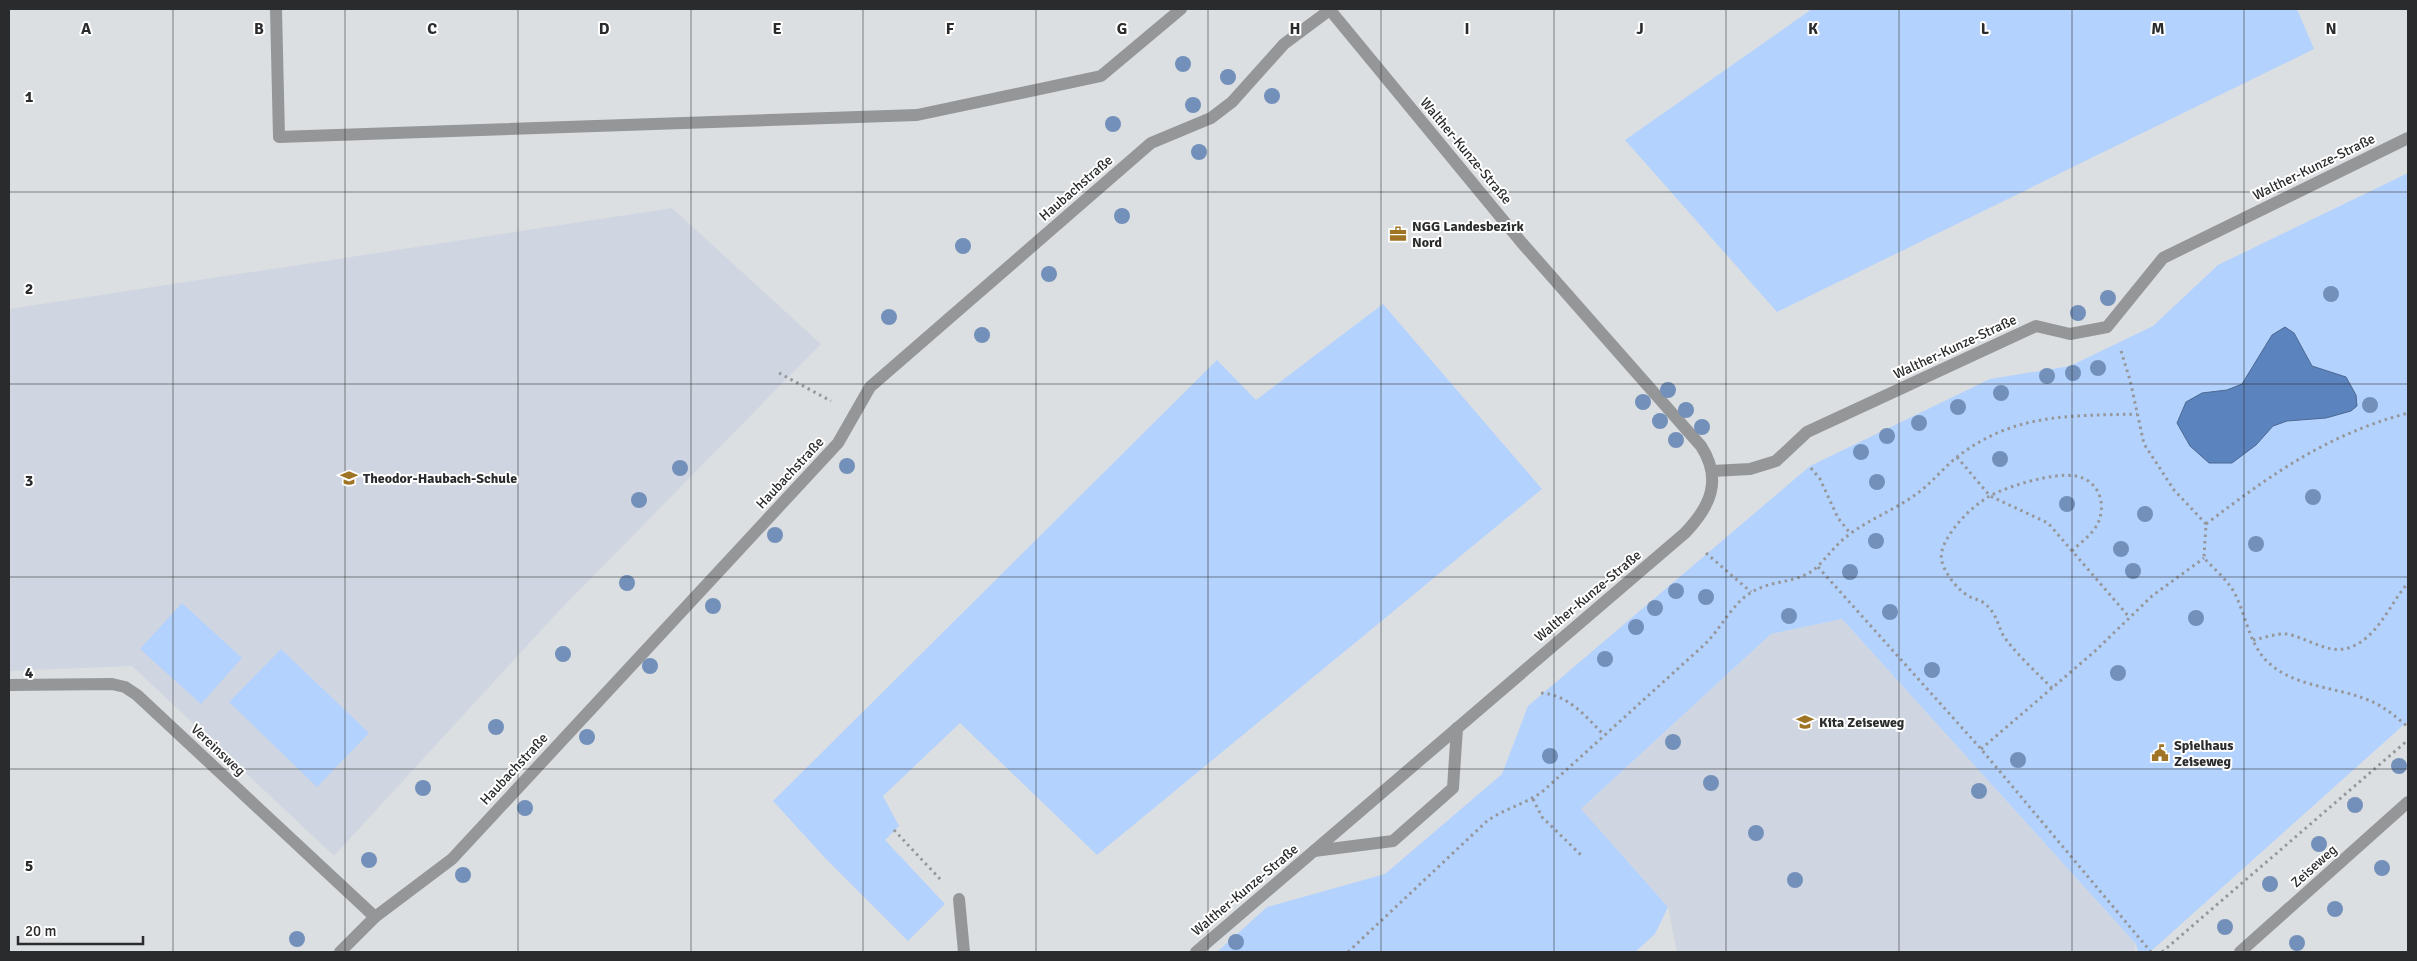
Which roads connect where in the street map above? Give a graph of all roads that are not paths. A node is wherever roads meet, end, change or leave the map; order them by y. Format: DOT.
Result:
graph roads {
  1 [pos="276,9"];
  2 [pos="1182,9"];
  3 [pos="1331,9"];
  4 [pos="2408,138"];
  5 [pos="1712,471"];
  6 [pos="9,685"];
  7 [pos="1457,728"];
  8 [pos="2408,802"];
  9 [pos="1314,851"];
  10 [pos="959,899"];
  11 [pos="375,917"];
  12 [pos="340,952"];
  13 [pos="964,952"];
  14 [pos="1196,952"];
  15 [pos="2240,952"];
  1 -- 2 [label="street"];
  3 -- 5 [label="street, Walther-Kunze-Straße"];
  3 -- 11 [label="street, Haubachstraße"];
  4 -- 5 [label="street, Walther-Kunze-Straße"];
  5 -- 7 [label="street, Walther-Kunze-Straße"];
  6 -- 11 [label="street, Vereinsweg"];
  7 -- 9 [label="street, Walther-Kunze-Straße"];
  7 -- 9 [label="street, Walther-Kunze-Straße"];
  8 -- 15 [label="street, Zeiseweg"];
  9 -- 14 [label="street, Walther-Kunze-Straße"];
  10 -- 13 [label="street"];
  11 -- 12 [label="street, Haubachstraße"];
}
